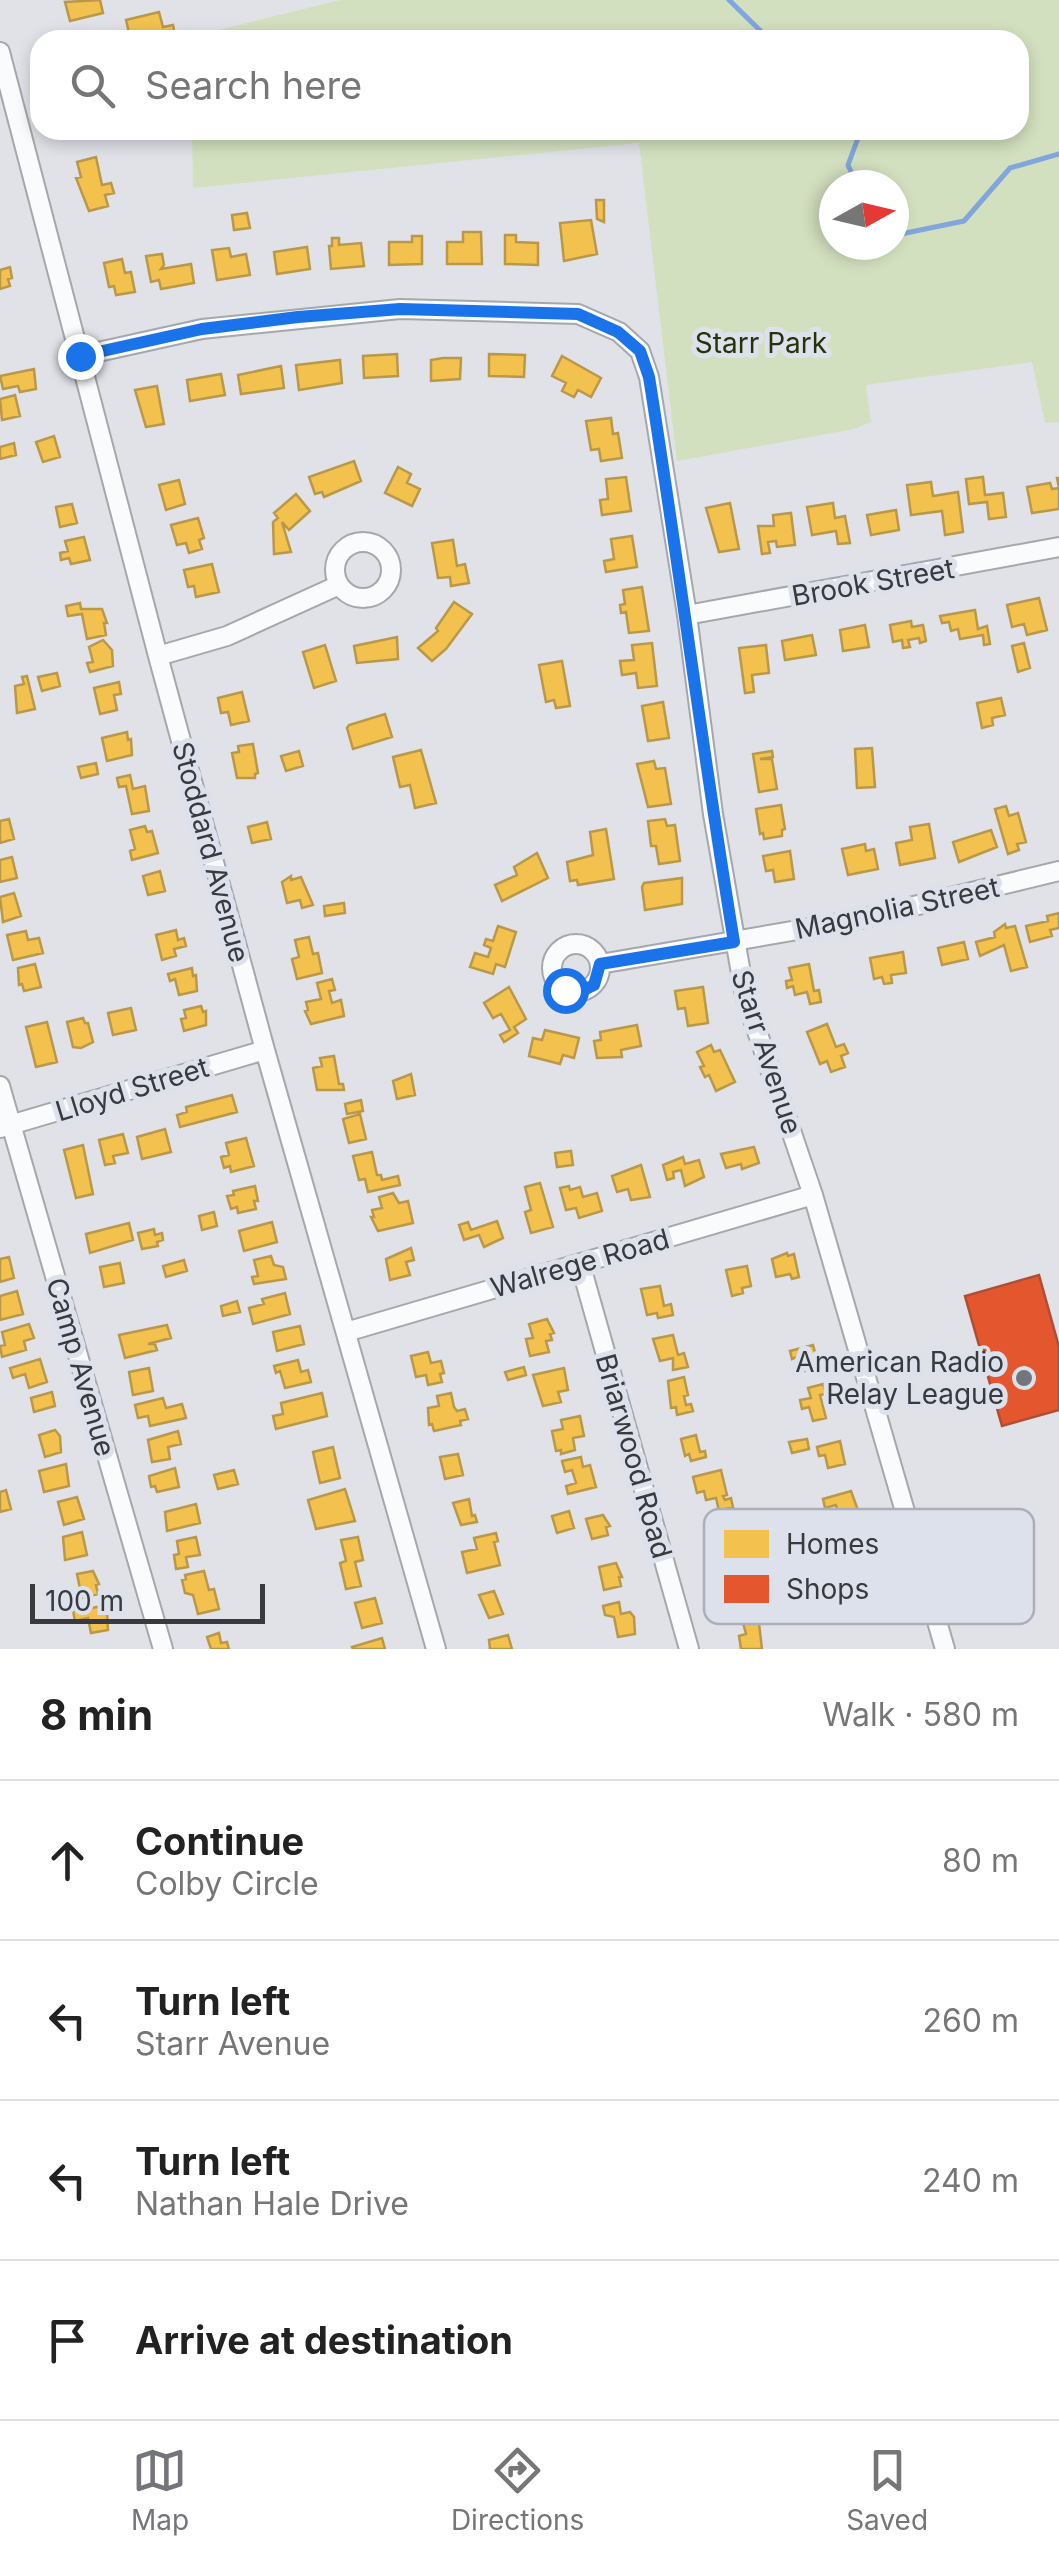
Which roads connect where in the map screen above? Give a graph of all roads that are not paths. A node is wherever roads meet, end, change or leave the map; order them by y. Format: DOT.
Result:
graph roads {
  1 [pos="0,52"];
  2 [pos="80,356"];
  3 [pos="1059,547"];
  4 [pos="339,585"];
  5 [pos="687,615"];
  6 [pos="158,656"];
  7 [pos="1059,870"];
  8 [pos="734,942"];
  9 [pos="600,964"];
  10 [pos="265,1050"];
  11 [pos="0,1086"];
  12 [pos="6,1127"];
  13 [pos="813,1195"];
  14 [pos="580,1263"];
  15 [pos="346,1332"];
  16 [pos="904,1509"];
  17 [pos="938,1624"];
  18 [pos="162,1649"];
  19 [pos="436,1649"];
  20 [pos="689,1649"];
  21 [pos="945,1649"];
  1 -- 2 [label="street, Stoddard Avenue"];
  2 -- 5 [label="street, Starr Avenue"];
  2 -- 6 [label="street, Stoddard Avenue"];
  3 -- 5 [label="street, Brook Street"];
  4 -- 6 [label="street"];
  5 -- 8 [label="street, Starr Avenue"];
  6 -- 10 [label="street, Stoddard Avenue"];
  7 -- 8 [label="street, Magnolia Street"];
  8 -- 9 [label="street, Magnolia Street"];
  8 -- 13 [label="street, Starr Avenue"];
  10 -- 12 [label="street, Lloyd Street"];
  10 -- 15 [label="street, Stoddard Avenue"];
  11 -- 12 [label="street, Camp Avenue"];
  12 -- 18 [label="street, Camp Avenue"];
  13 -- 14 [label="street, Walrege Road"];
  13 -- 16 [label="street, Starr Avenue"];
  14 -- 15 [label="street, Walrege Road"];
  14 -- 20 [label="street, Briarwood Road"];
  15 -- 19 [label="street, Stoddard Avenue"];
  17 -- 21 [label="street, Starr Avenue"];
}
